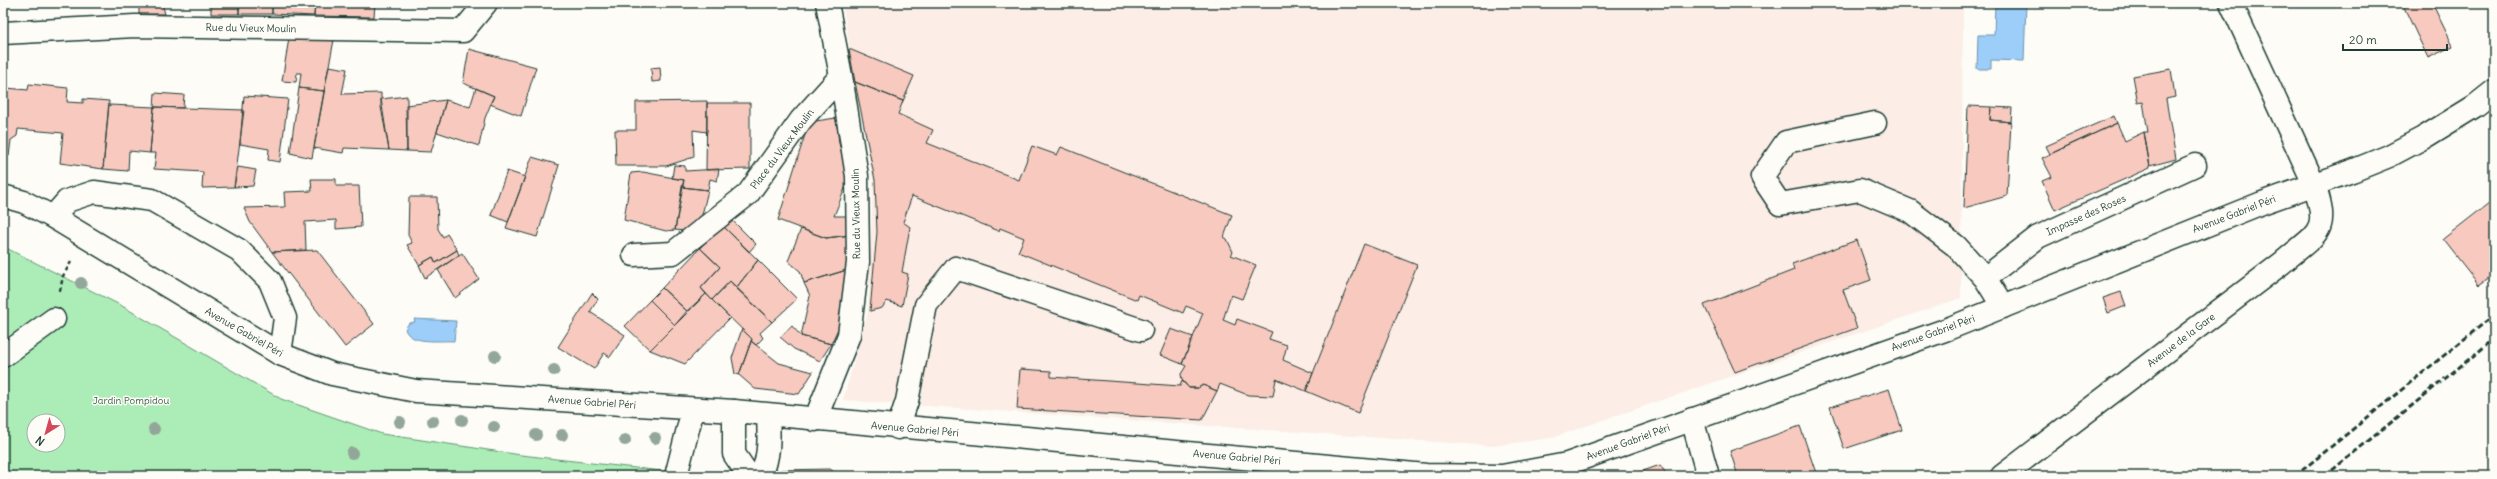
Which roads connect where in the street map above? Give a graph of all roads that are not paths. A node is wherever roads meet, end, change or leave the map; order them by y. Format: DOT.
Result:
graph roads {
  1 [pos="486,3"];
  2 [pos="827,3"];
  3 [pos="2231,3"];
  4 [pos="3,33"];
  5 [pos="841,76"];
  6 [pos="2494,91"];
  7 [pos="1875,123"];
  8 [pos="2195,165"];
  9 [pos="2314,184"];
  10 [pos="3,196"];
  11 [pos="53,217"];
  12 [pos="634,255"];
  13 [pos="1985,278"];
  14 [pos="2003,307"];
  15 [pos="54,319"];
  16 [pos="1141,330"];
  17 [pos="280,354"];
  18 [pos="3,356"];
  19 [pos="693,409"];
  20 [pos="734,411"];
  21 [pos="768,415"];
  22 [pos="1692,419"];
  23 [pos="815,420"];
  24 [pos="898,428"];
  25 [pos="676,476"];
  26 [pos="749,476"];
  27 [pos="761,476"];
  28 [pos="1708,476"];
  29 [pos="2002,476"];
  1 -- 4 [label="main road, Rue du Vieux Moulin"];
  2 -- 5 [label="main road, Rue du Vieux Moulin"];
  3 -- 9 [label="main road, Avenue de la Gare"];
  5 -- 12 [label="main road, Place du Vieux Moulin"];
  5 -- 23 [label="main road, Rue du Vieux Moulin"];
  6 -- 9 [label="main road, Avenue Gabriel Péri"];
  7 -- 13 [label="main road"];
  8 -- 13 [label="main road, Impasse des Roses"];
  9 -- 14 [label="main road, Avenue Gabriel Péri"];
  9 -- 29 [label="main road, Avenue de la Gare"];
  10 -- 11 [label="main road, Avenue Gabriel Péri"];
  11 -- 17 [label="main road, Avenue Gabriel Péri"];
  11 -- 17 [label="main road"];
  13 -- 14 [label="main road"];
  14 -- 22 [label="main road, Avenue Gabriel Péri"];
  15 -- 18 [label="main road"];
  16 -- 24 [label="main road"];
  17 -- 19 [label="main road, Avenue Gabriel Péri"];
  19 -- 20 [label="main road, Avenue Gabriel Péri"];
  19 -- 25 [label="main road"];
  20 -- 21 [label="main road, Avenue Gabriel Péri"];
  20 -- 26 [label="main road"];
  21 -- 23 [label="main road, Avenue Gabriel Péri"];
  21 -- 27 [label="main road"];
  22 -- 24 [label="main road, Avenue Gabriel Péri"];
  22 -- 28 [label="main road"];
  23 -- 24 [label="main road, Avenue Gabriel Péri"];
}
